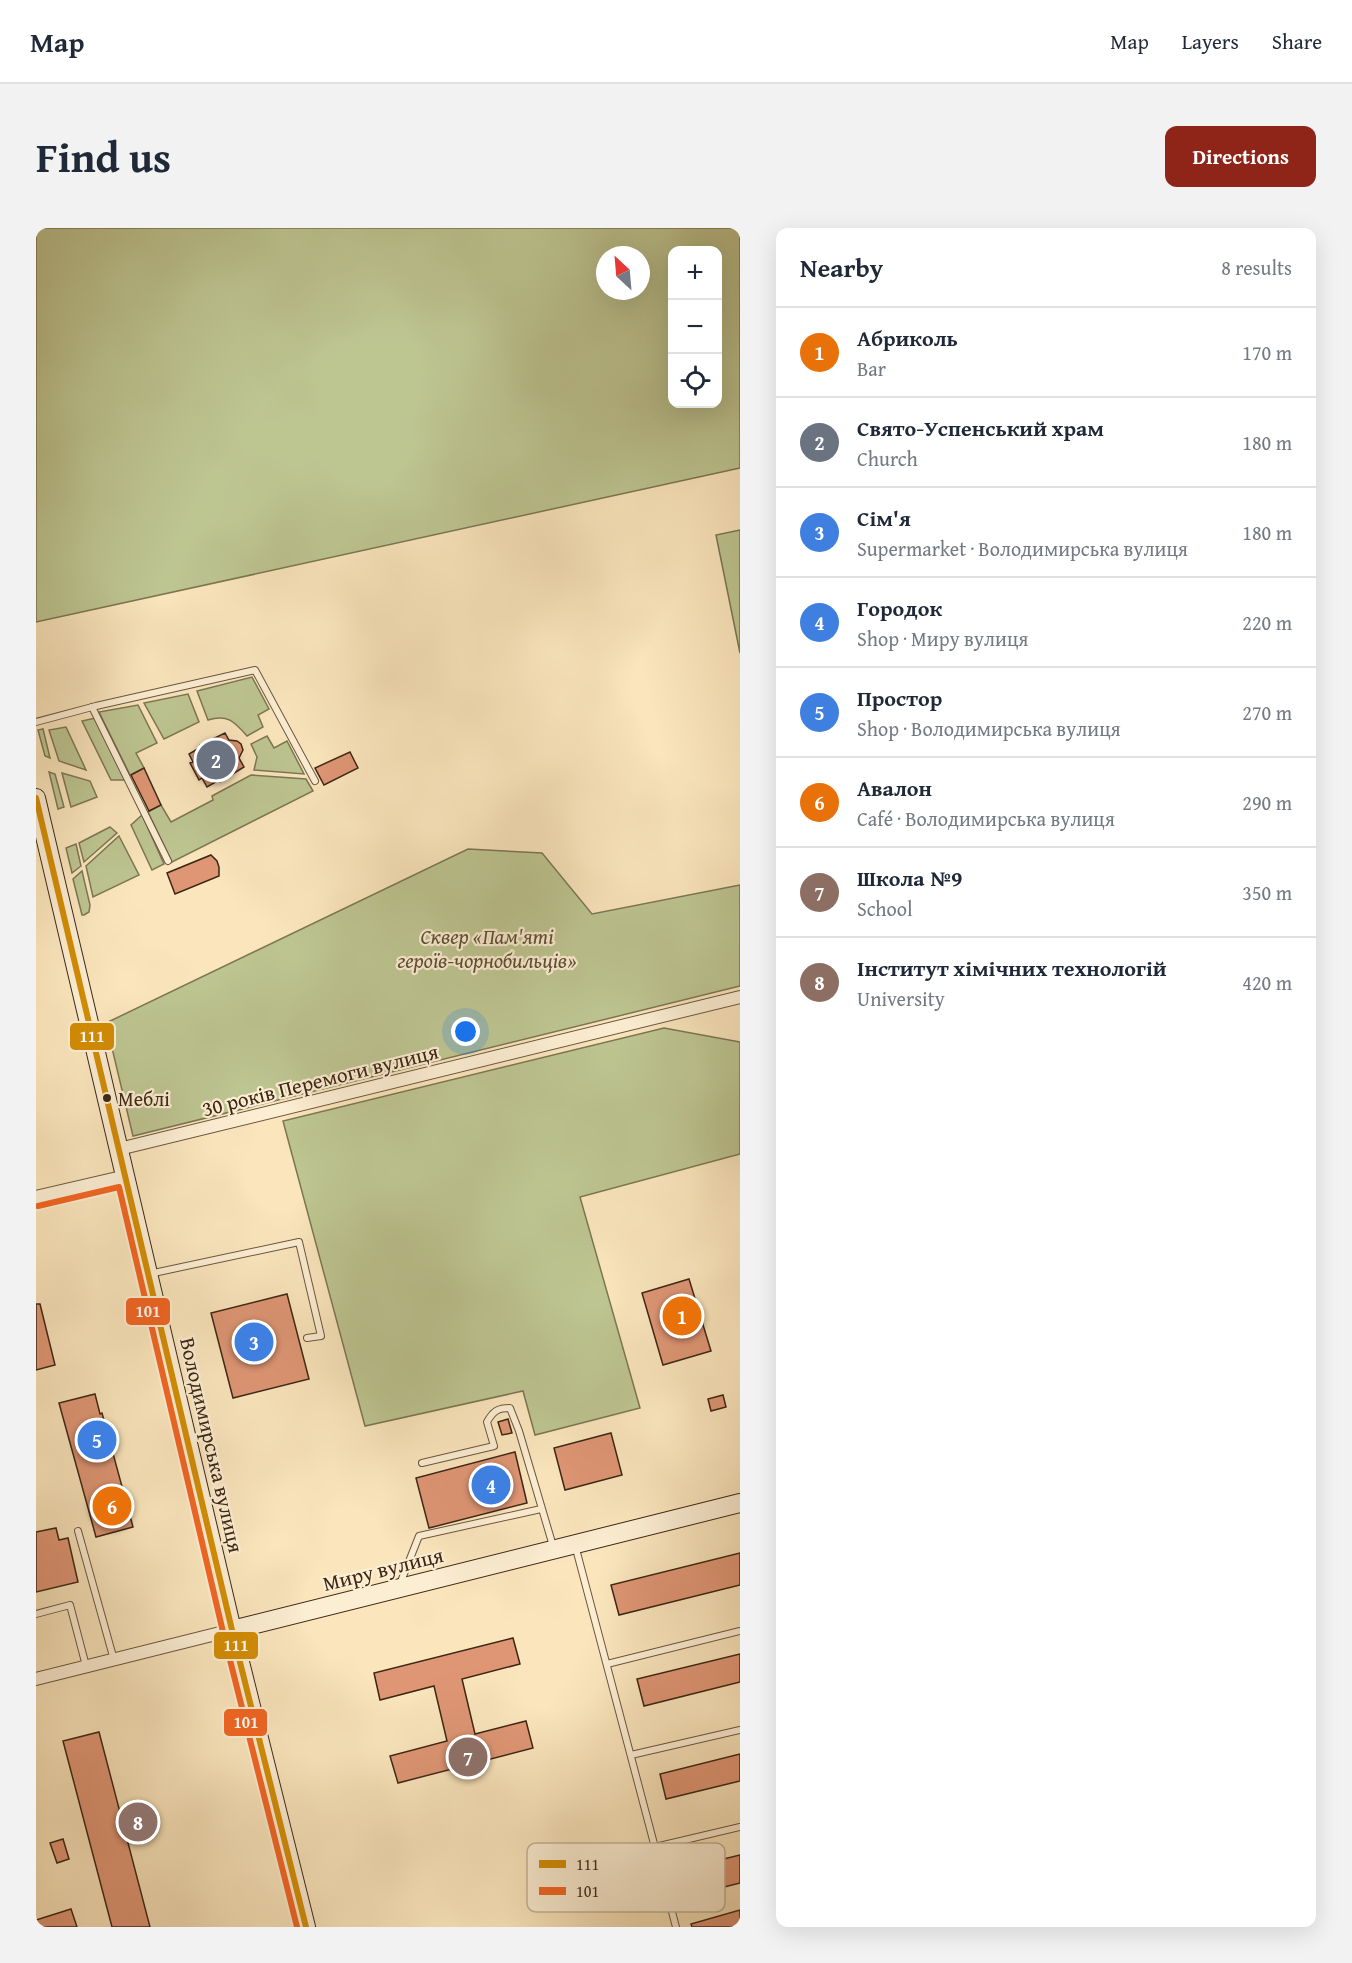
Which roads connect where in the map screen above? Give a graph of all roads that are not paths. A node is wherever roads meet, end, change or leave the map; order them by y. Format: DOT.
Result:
graph roads {
  1 [pos="92,707"];
  2 [pos="36,722"];
  3 [pos="315,781"];
  4 [pos="36,798"];
  5 [pos="168,861"];
  6 [pos="740,997"];
  7 [pos="119,1149"];
  8 [pos="126,1176"];
  9 [pos="36,1197"];
  10 [pos="149,1274"];
  11 [pos="307,1338"];
  12 [pos="422,1463"];
  13 [pos="740,1503"];
  14 [pos="542,1509"];
  15 [pos="78,1531"];
  16 [pos="575,1545"];
  17 [pos="554,1550"];
  18 [pos="398,1589"];
  19 [pos="36,1614"];
  20 [pos="232,1630"];
  21 [pos="740,1631"];
  22 [pos="114,1660"];
  23 [pos="607,1664"];
  24 [pos="86,1666"];
  25 [pos="36,1679"];
  26 [pos="740,1730"];
  27 [pos="631,1755"];
  28 [pos="740,1827"];
  29 [pos="654,1843"];
  30 [pos="672,1843"];
  31 [pos="672,1912"];
  32 [pos="306,1927"];
  33 [pos="676,1927"];
  1 -- 2 [label="lane"];
  1 -- 3 [label="lane"];
  1 -- 5 [label="lane"];
  4 -- 7 [label="street, Володимирська вулиця"];
  6 -- 7 [label="street, 30 років Перемоги вулиця"];
  7 -- 8 [label="street, Володимирська вулиця"];
  8 -- 9 [label="street"];
  8 -- 10 [label="street, Володимирська вулиця"];
  10 -- 11 [label="lane"];
  10 -- 20 [label="street, Володимирська вулиця"];
  12 -- 14 [label="lane"];
  13 -- 16 [label="street, Миру вулиця"];
  14 -- 17 [label="lane"];
  14 -- 18 [label="lane"];
  15 -- 22 [label="lane"];
  16 -- 17 [label="street, Миру вулиця"];
  16 -- 23 [label="lane"];
  17 -- 18 [label="street, Миру вулиця"];
  18 -- 20 [label="street, Миру вулиця"];
  19 -- 24 [label="lane"];
  20 -- 22 [label="street, Миру вулиця"];
  20 -- 32 [label="street, Володимирська вулиця"];
  21 -- 23 [label="lane"];
  22 -- 24 [label="street, Миру вулиця"];
  23 -- 27 [label="lane"];
  24 -- 25 [label="street, Миру вулиця"];
  26 -- 27 [label="lane"];
  27 -- 29 [label="lane"];
  28 -- 30 [label="lane"];
  31 -- 33 [label="lane"];
}
